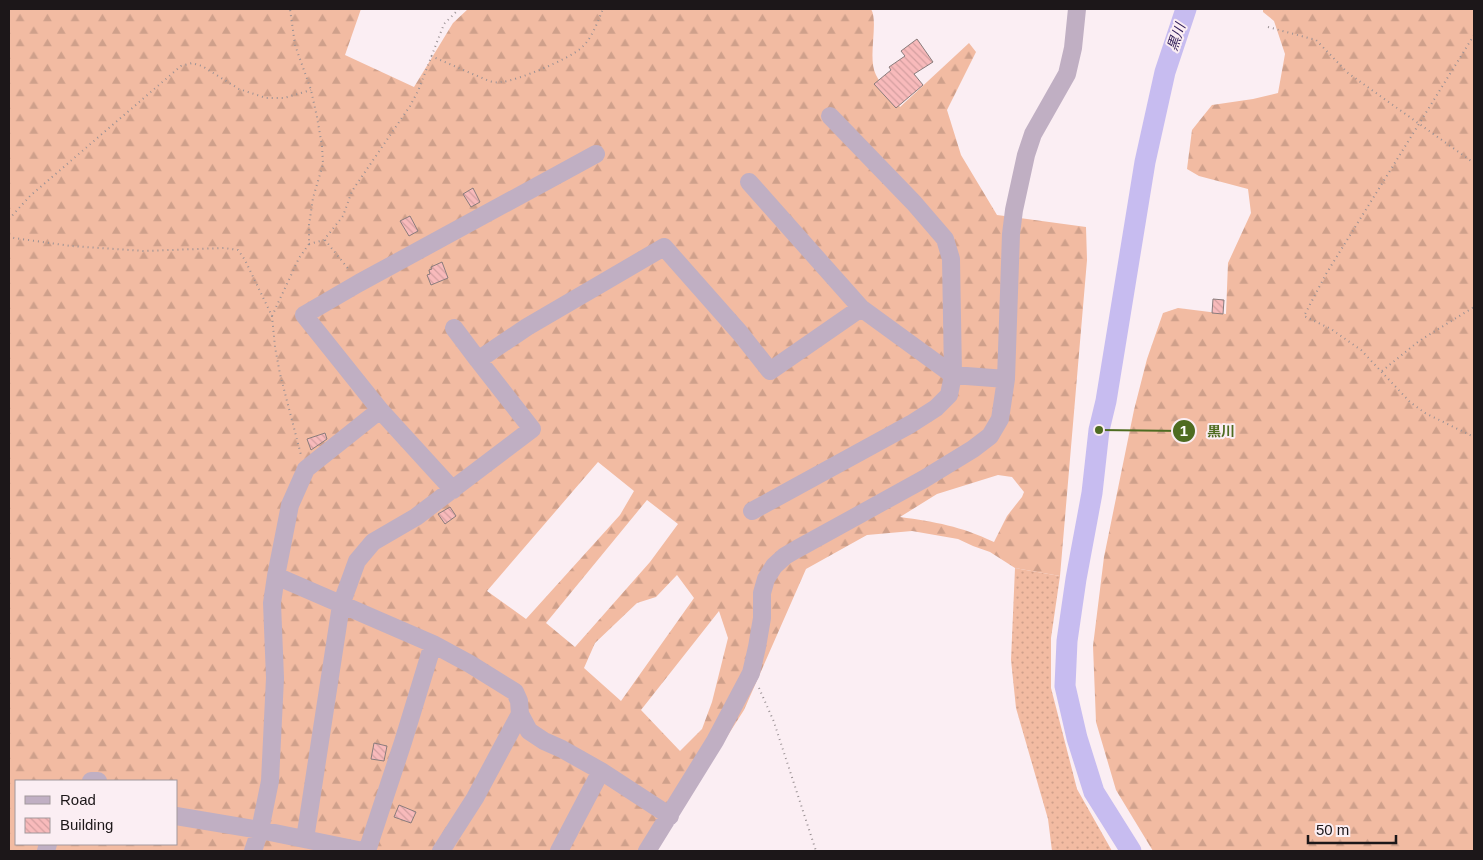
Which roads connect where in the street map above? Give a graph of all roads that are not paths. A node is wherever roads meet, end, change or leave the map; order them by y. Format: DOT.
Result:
graph roads {
  1 [pos="1077,9"];
  2 [pos="830,116"];
  3 [pos="596,154"];
  4 [pos="749,182"];
  5 [pos="861,308"];
  6 [pos="454,328"];
  7 [pos="478,360"];
  8 [pos="953,376"];
  9 [pos="1006,379"];
  10 [pos="380,410"];
  11 [pos="453,490"];
  12 [pos="752,512"];
  13 [pos="276,576"];
  14 [pos="341,605"];
  15 [pos="433,644"];
  16 [pos="520,714"];
  17 [pos="601,771"];
  18 [pos="178,816"];
  19 [pos="670,816"];
  20 [pos="260,830"];
  21 [pos="305,840"];
  22 [pos="253,851"];
  23 [pos="365,851"];
  24 [pos="441,851"];
  25 [pos="558,851"];
  26 [pos="647,851"];
  1 -- 9 [label="street"];
  2 -- 8 [label="street"];
  3 -- 10 [label="street"];
  4 -- 5 [label="street"];
  5 -- 7 [label="street"];
  5 -- 8 [label="street"];
  6 -- 7 [label="street"];
  7 -- 11 [label="street"];
  8 -- 9 [label="street"];
  8 -- 12 [label="street"];
  9 -- 19 [label="street"];
  10 -- 11 [label="street"];
  10 -- 13 [label="street"];
  11 -- 14 [label="street"];
  13 -- 14 [label="street"];
  13 -- 20 [label="street"];
  14 -- 15 [label="street"];
  14 -- 21 [label="street"];
  15 -- 16 [label="street"];
  15 -- 23 [label="street"];
  16 -- 17 [label="street"];
  16 -- 24 [label="street"];
  17 -- 19 [label="street"];
  17 -- 25 [label="street"];
  18 -- 20 [label="street"];
  19 -- 26 [label="street"];
  20 -- 21 [label="street"];
  20 -- 22 [label="street"];
  21 -- 23 [label="street"];
}
